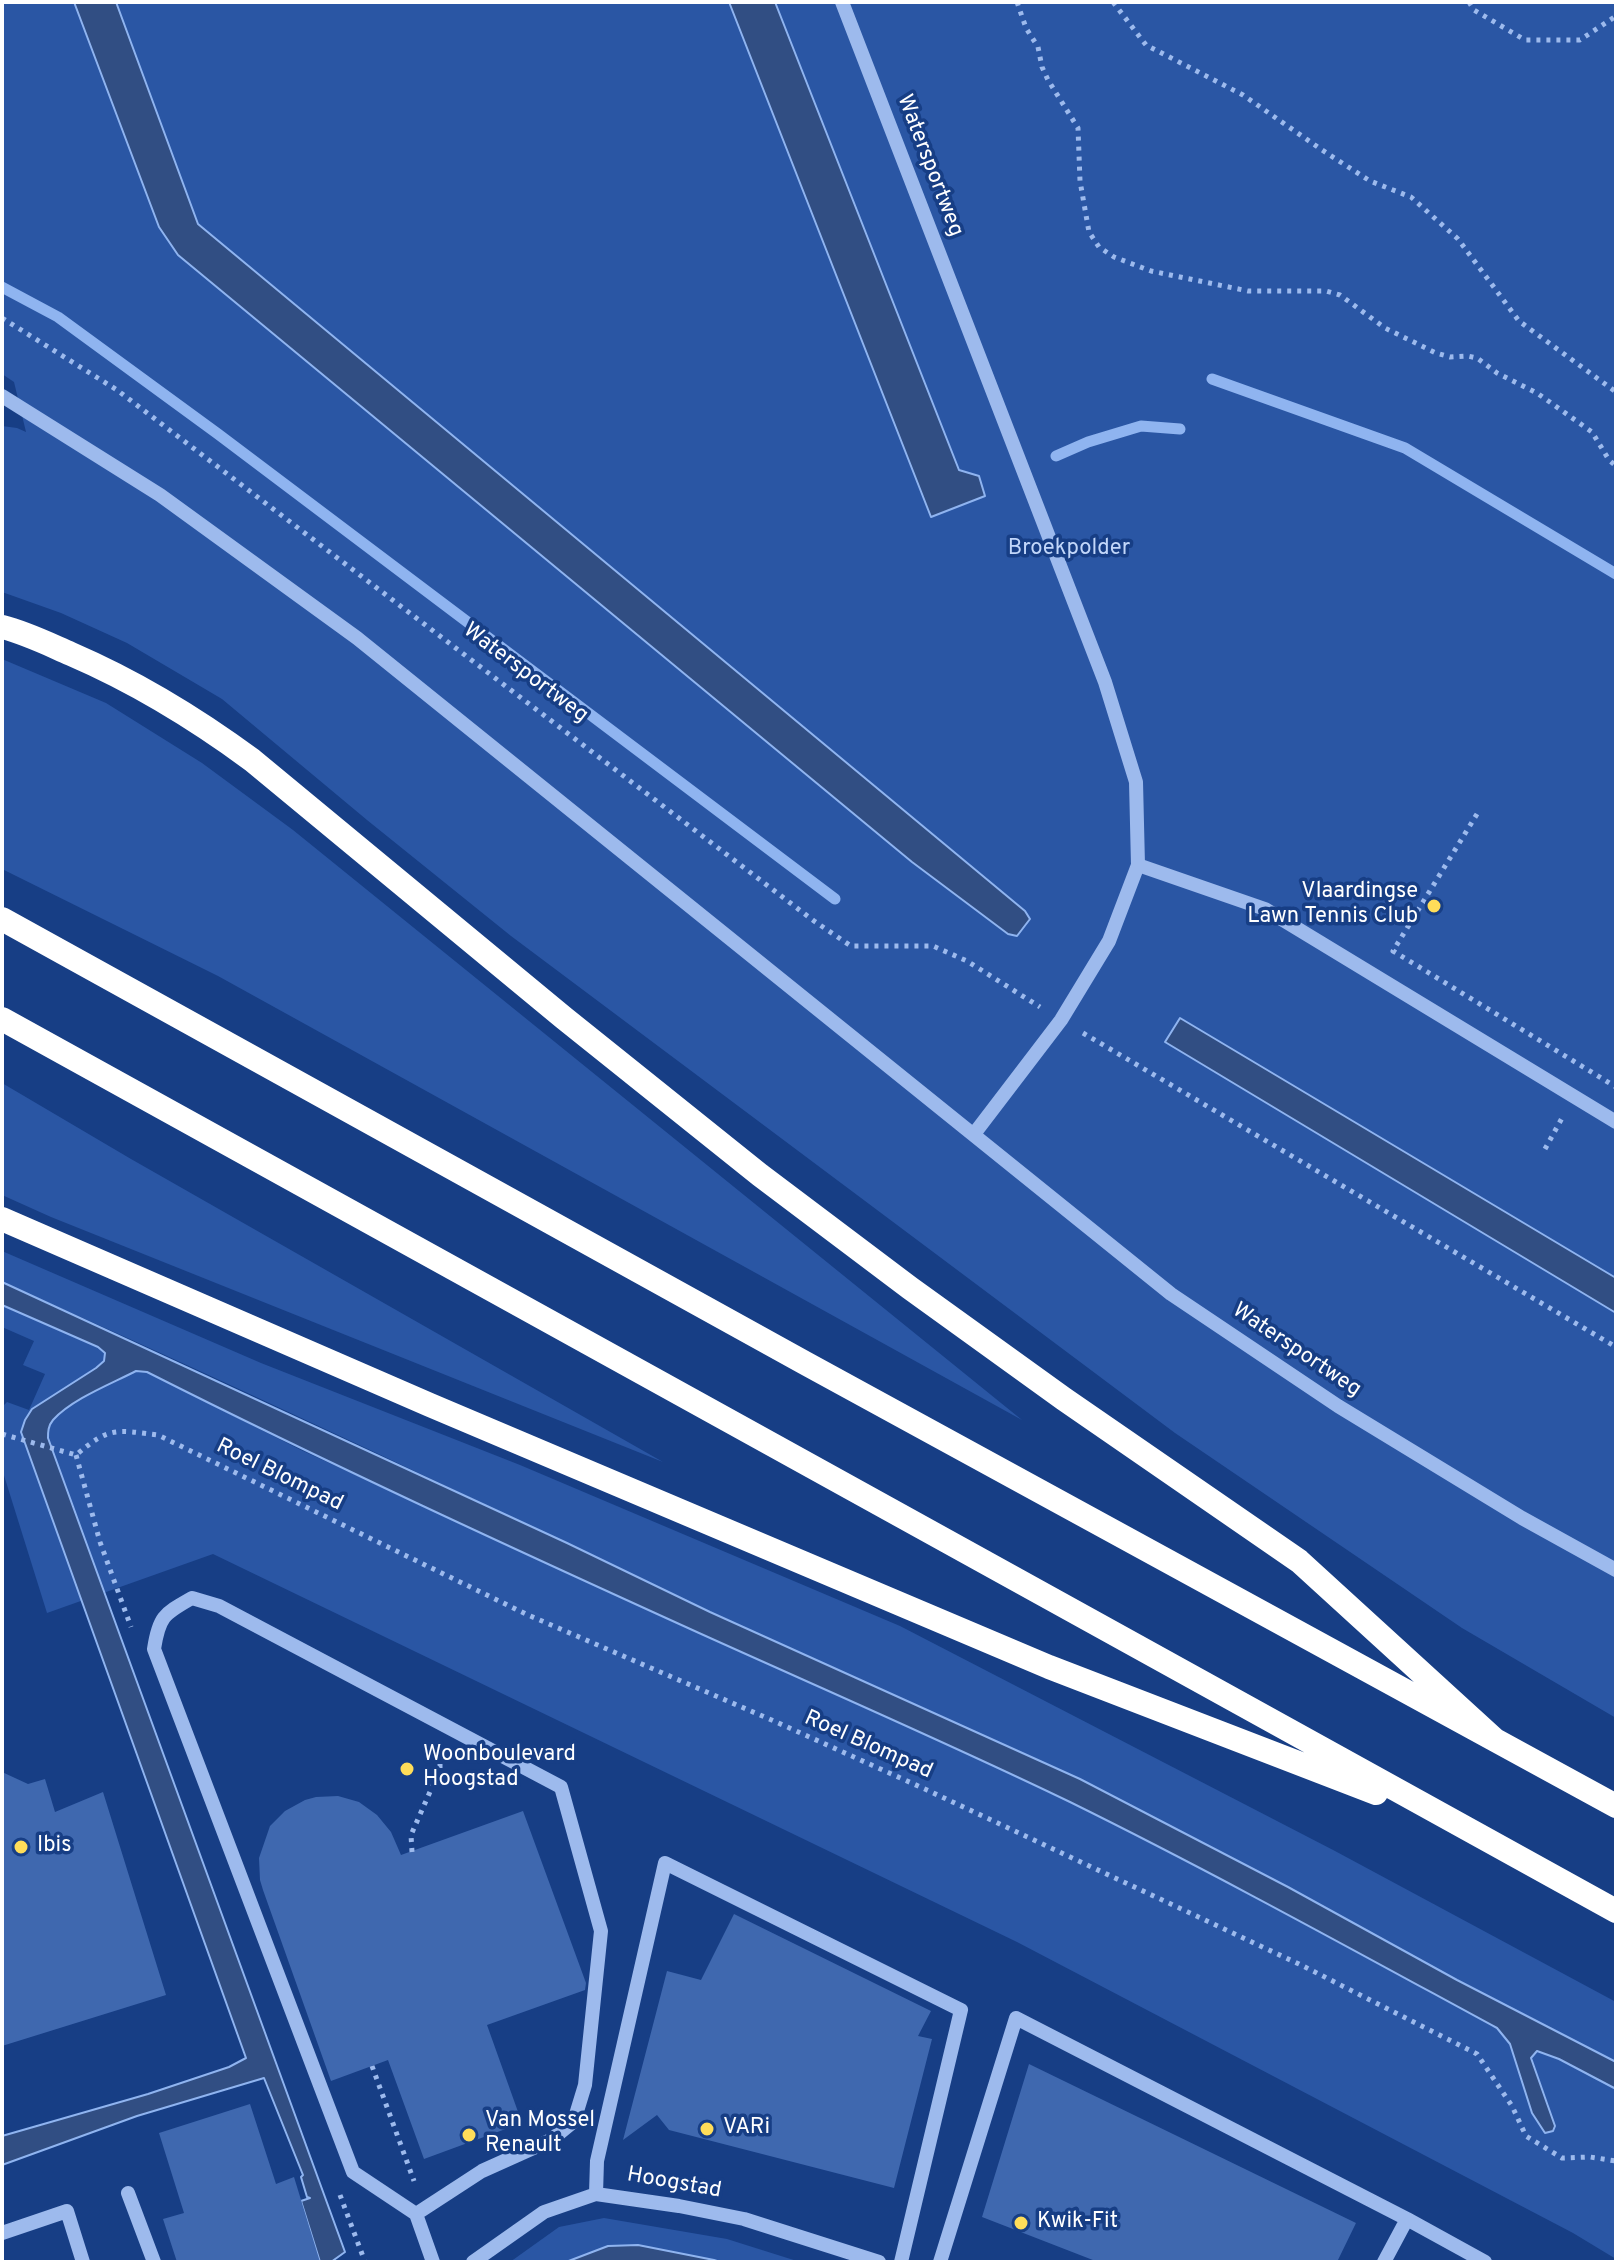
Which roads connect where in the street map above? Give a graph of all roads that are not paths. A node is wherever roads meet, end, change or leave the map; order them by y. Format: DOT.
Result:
graph roads {
  1 [pos="842,2"];
  2 [pos="2,396"];
  3 [pos="9,626"];
  4 [pos="1138,865"];
  5 [pos="2,919"];
  6 [pos="2,1019"];
  7 [pos="1616,1122"];
  8 [pos="974,1134"];
  9 [pos="2,1219"];
  10 [pos="1616,1570"];
  11 [pos="1494,1739"];
  12 [pos="1616,1806"];
  13 [pos="1461,1825"];
  14 [pos="1616,1911"];
  15 [pos="128,2193"];
  16 [pos="596,2194"];
  17 [pos="416,2214"];
  18 [pos="1407,2219"];
  19 [pos="2,2233"];
  20 [pos="83,2262"];
  21 [pos="154,2262"];
  22 [pos="433,2262"];
  23 [pos="473,2262"];
  24 [pos="879,2262"];
  25 [pos="901,2262"];
  26 [pos="940,2262"];
  27 [pos="1384,2262"];
  28 [pos="1485,2262"];
  1 -- 4 [label="street, Watersportweg"];
  2 -- 8 [label="street, Watersportweg"];
  3 -- 11 [label="highway"];
  4 -- 7 [label="street"];
  4 -- 8 [label="street, Watersportweg"];
  5 -- 11 [label="highway"];
  6 -- 13 [label="highway"];
  8 -- 10 [label="street, Watersportweg"];
  9 -- 13 [label="highway"];
  11 -- 12 [label="highway"];
  13 -- 14 [label="highway"];
  15 -- 21 [label="street"];
  16 -- 23 [label="street, Hoogstad"];
  16 -- 24 [label="street, Hoogstad"];
  16 -- 25 [label="street"];
  17 -- 17 [label="street"];
  17 -- 22 [label="street"];
  18 -- 26 [label="street"];
  18 -- 27 [label="street"];
  18 -- 28 [label="street"];
  19 -- 20 [label="street"];
}
